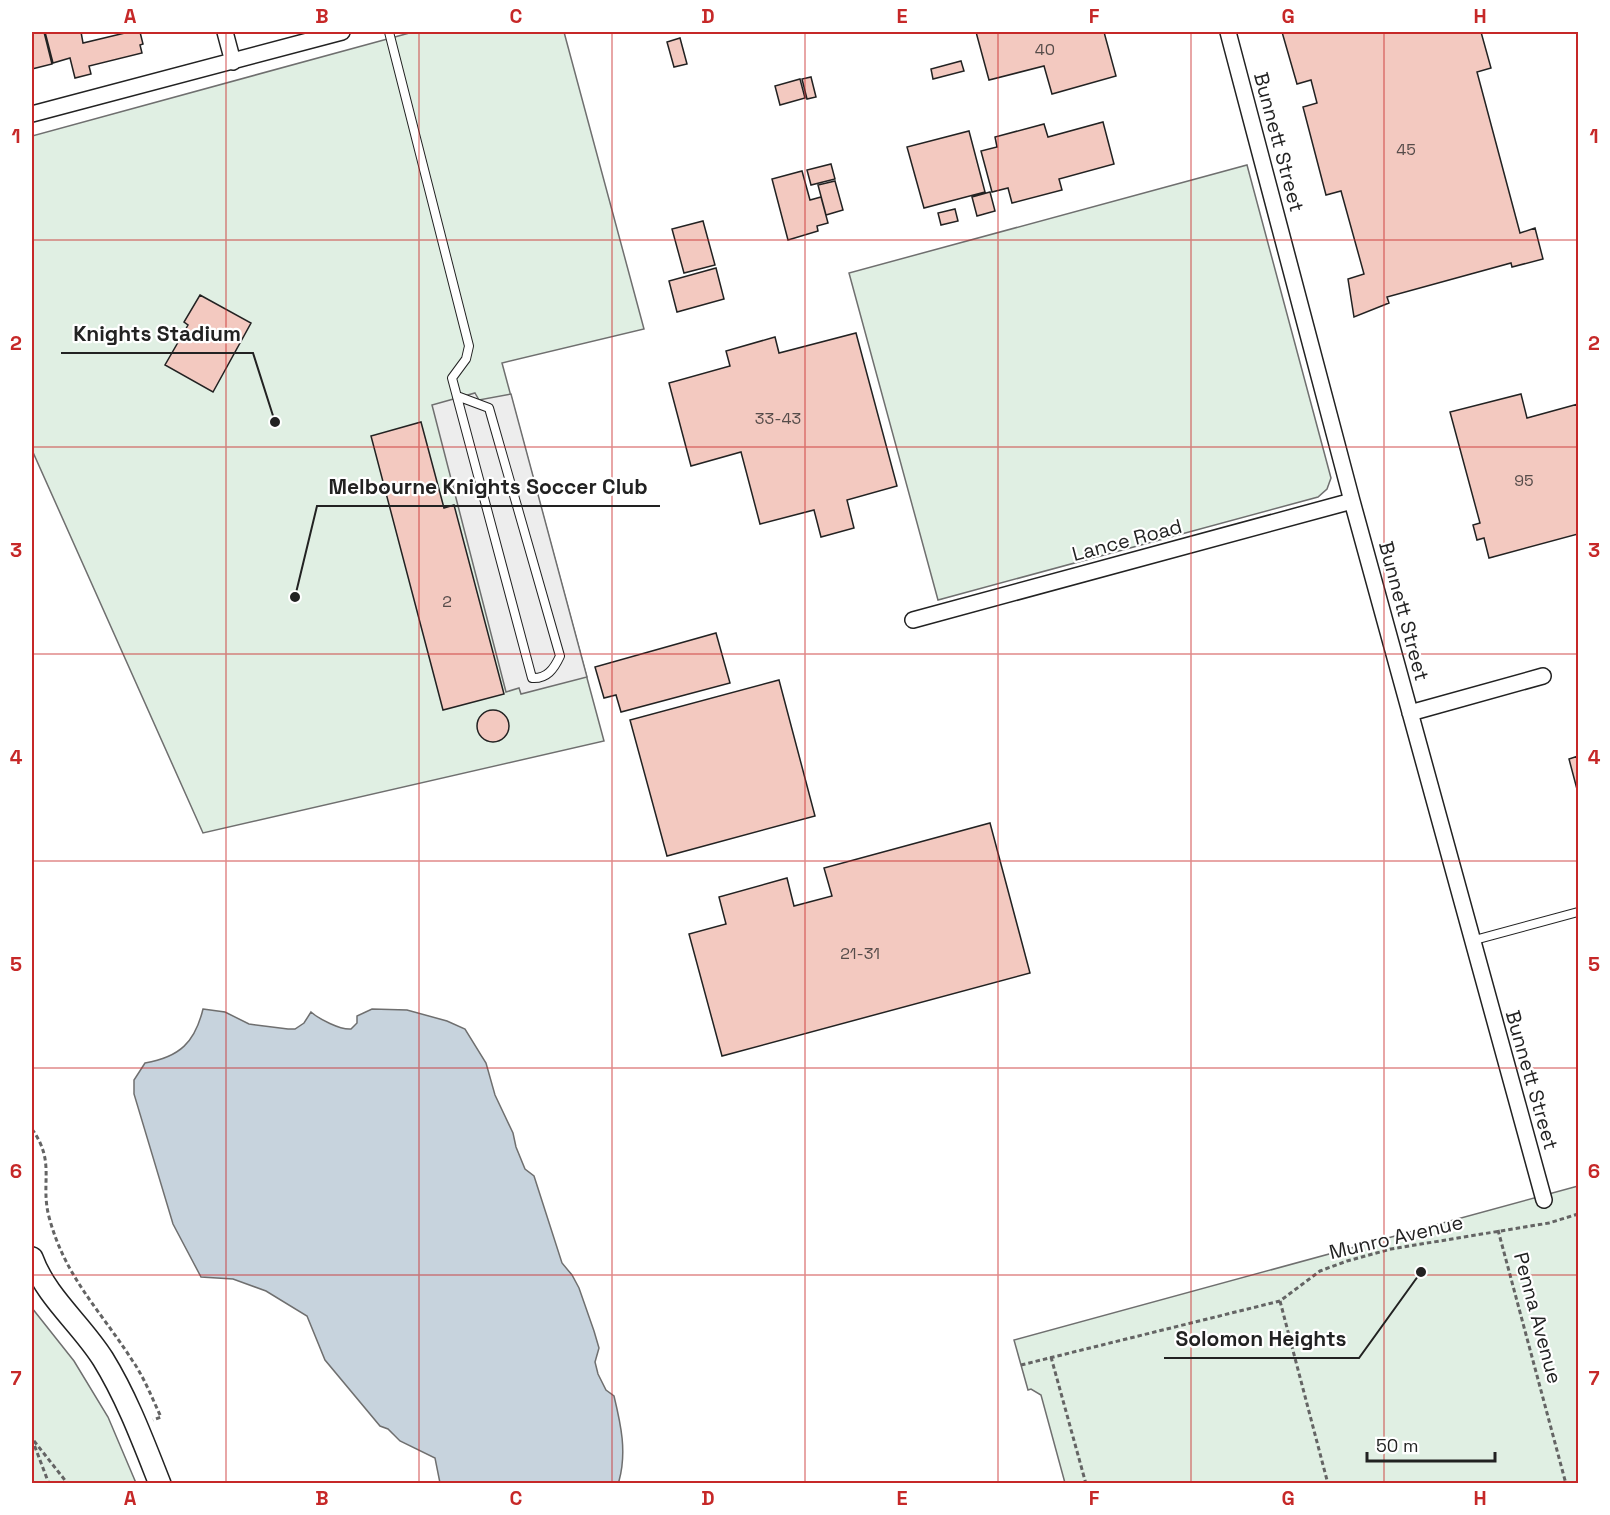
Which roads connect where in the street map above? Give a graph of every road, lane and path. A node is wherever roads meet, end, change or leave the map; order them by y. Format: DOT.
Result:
graph roads {
  1 [pos="225,32"];
  2 [pos="342,32"];
  3 [pos="389,32"];
  4 [pos="1228,32"];
  5 [pos="233,62"];
  6 [pos="32,114"];
  7 [pos="457,396"];
  8 [pos="1352,501"];
  9 [pos="913,620"];
  10 [pos="1543,676"];
  11 [pos="1410,713"];
  12 [pos="1578,912"];
  13 [pos="1471,941"];
  14 [pos="32,1129"];
  15 [pos="1544,1200"];
  16 [pos="1578,1214"];
  17 [pos="1498,1230"];
  18 [pos="32,1258"];
  19 [pos="1280,1301"];
  20 [pos="1051,1357"];
  21 [pos="1021,1365"];
  22 [pos="136,1427"];
  23 [pos="33,1440"];
  24 [pos="49,1484"];
  25 [pos="68,1484"];
  26 [pos="160,1484"];
  27 [pos="1086,1484"];
  28 [pos="1328,1484"];
  29 [pos="1566,1484"];
  1 -- 5 [label="street"];
  2 -- 5 [label="street"];
  3 -- 7 [label="lane"];
  4 -- 8 [label="street, Bunnett Street"];
  5 -- 6 [label="street"];
  7 -- 7 [label="lane"];
  8 -- 9 [label="street, Lance Road"];
  8 -- 11 [label="street, Bunnett Street"];
  10 -- 11 [label="street"];
  11 -- 13 [label="street, Bunnett Street"];
  12 -- 13 [label="lane"];
  13 -- 15 [label="street, Bunnett Street"];
  14 -- 22 [label="path"];
  16 -- 17 [label="path, Munro Avenue"];
  17 -- 19 [label="path, Munro Avenue"];
  17 -- 29 [label="path, Penna Avenue"];
  18 -- 22 [label="street"];
  19 -- 20 [label="path, Munro Avenue"];
  19 -- 28 [label="path"];
  20 -- 21 [label="path, Munro Avenue"];
  20 -- 27 [label="path"];
  22 -- 26 [label="street"];
  23 -- 24 [label="path"];
  23 -- 25 [label="path"];
}
